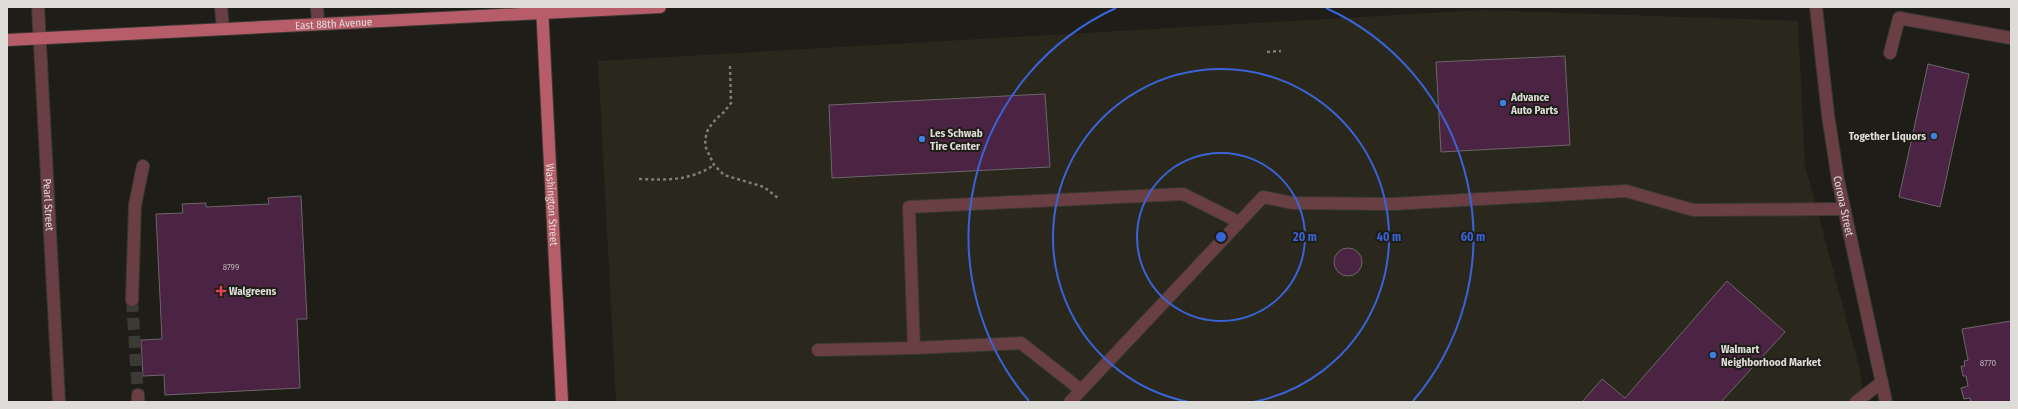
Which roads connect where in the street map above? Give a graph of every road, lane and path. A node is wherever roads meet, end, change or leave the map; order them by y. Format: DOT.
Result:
graph roads {
  1 [pos="38,7"];
  2 [pos="221,7"];
  3 [pos="317,7"];
  4 [pos="660,7"];
  5 [pos="1816,7"];
  6 [pos="542,10"];
  7 [pos="318,24"];
  8 [pos="223,29"];
  9 [pos="40,38"];
  10 [pos="2011,38"];
  11 [pos="7,40"];
  12 [pos="1281,51"];
  13 [pos="1267,52"];
  14 [pos="1890,53"];
  15 [pos="730,66"];
  16 [pos="714,165"];
  17 [pos="143,166"];
  18 [pos="639,179"];
  19 [pos="778,198"];
  20 [pos="1844,209"];
  21 [pos="1239,222"];
  22 [pos="132,300"];
  23 [pos="914,348"];
  24 [pos="818,350"];
  25 [pos="1882,382"];
  26 [pos="1080,390"];
  27 [pos="59,402"];
  28 [pos="562,402"];
  29 [pos="1070,402"];
  30 [pos="1856,402"];
  31 [pos="1886,402"];
  1 -- 9 [label="street, Pearl Street"];
  2 -- 8 [label="street"];
  3 -- 7 [label="street"];
  4 -- 6 [label="main road, East 88th Avenue"];
  5 -- 20 [label="street, Corona Street"];
  6 -- 7 [label="main road, East 88th Avenue"];
  6 -- 28 [label="main road, Washington Street"];
  7 -- 8 [label="main road, East 88th Avenue"];
  8 -- 9 [label="main road, East 88th Avenue"];
  9 -- 11 [label="main road, East 88th Avenue"];
  9 -- 27 [label="street, Pearl Street"];
  10 -- 14 [label="street"];
  12 -- 13 [label="path"];
  15 -- 16 [label="path"];
  16 -- 18 [label="path"];
  16 -- 19 [label="path"];
  17 -- 22 [label="street"];
  20 -- 21 [label="street"];
  20 -- 25 [label="street, Corona Street"];
  21 -- 23 [label="street"];
  21 -- 26 [label="street"];
  23 -- 24 [label="street"];
  23 -- 26 [label="street"];
  25 -- 30 [label="street"];
  25 -- 31 [label="street, Corona Street"];
  26 -- 29 [label="street"];
}
